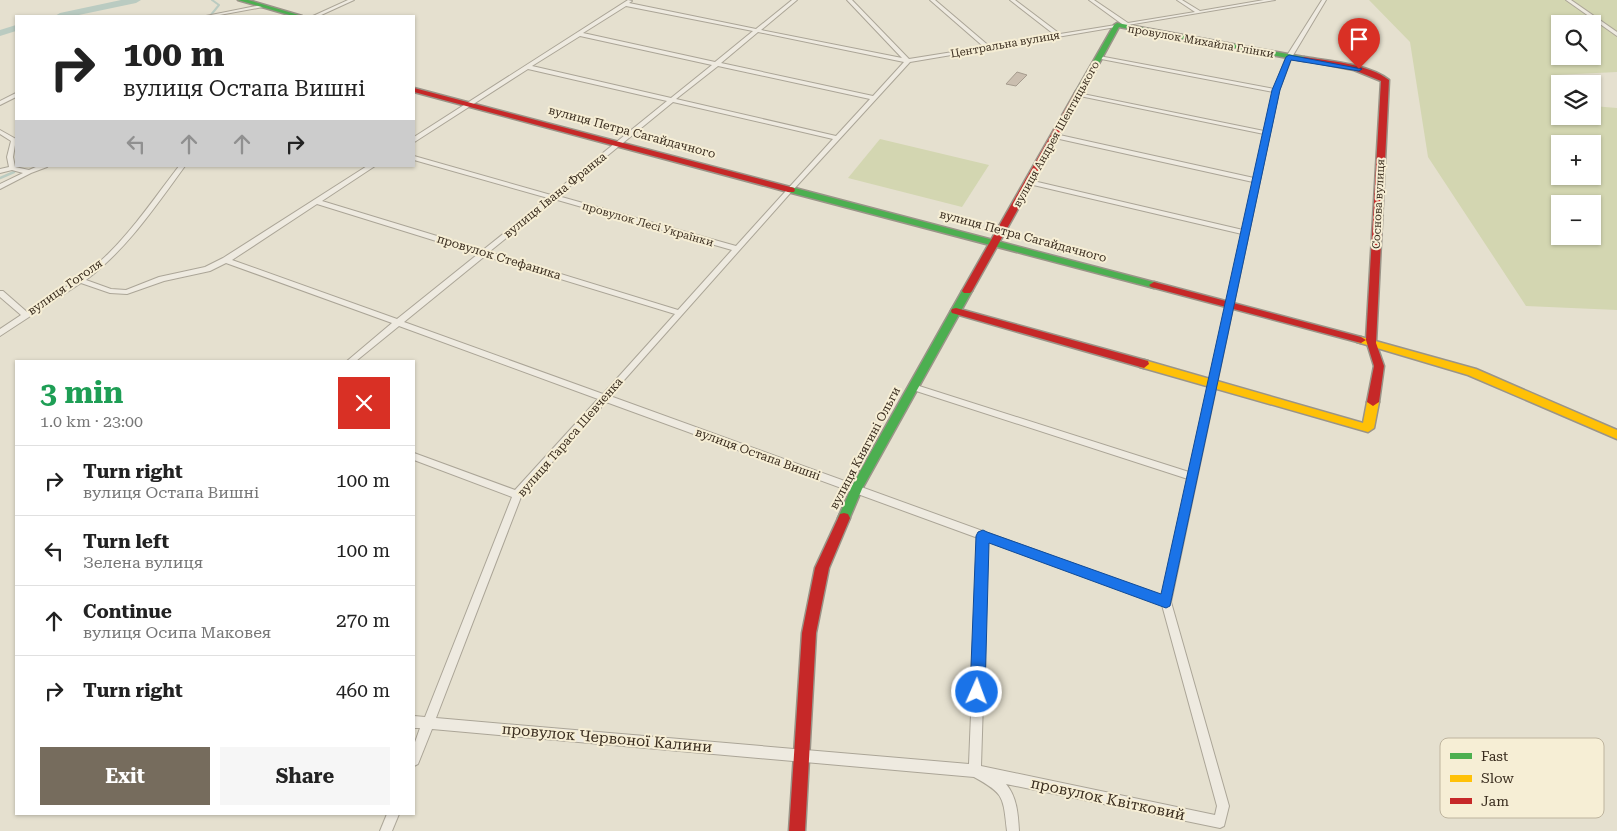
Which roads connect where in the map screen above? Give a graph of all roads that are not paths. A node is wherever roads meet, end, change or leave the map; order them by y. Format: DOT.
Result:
graph roads {
  1 [pos="241,0"];
  2 [pos="352,0"];
  3 [pos="632,0"];
  4 [pos="793,0"];
  5 [pos="849,0"];
  6 [pos="932,0"];
  7 [pos="1012,0"];
  8 [pos="1091,0"];
  9 [pos="1179,0"];
  10 [pos="1273,0"];
  11 [pos="1324,0"];
  12 [pos="1568,0"];
  13 [pos="1260,1"];
  14 [pos="626,4"];
  15 [pos="261,6"];
  16 [pos="1199,12"];
  17 [pos="212,15"];
  18 [pos="295,15"];
  19 [pos="317,15"];
  20 [pos="1122,25"];
  21 [pos="758,30"];
  22 [pos="579,34"];
  23 [pos="1617,34"];
  24 [pos="1058,35"];
  25 [pos="987,47"];
  26 [pos="1289,57"];
  27 [pos="1099,58"];
  28 [pos="908,61"];
  29 [pos="717,64"];
  30 [pos="527,67"];
  31 [pos="1373,73"];
  32 [pos="415,90"];
  33 [pos="1276,90"];
  34 [pos="1078,95"];
  35 [pos="15,96"];
  36 [pos="874,98"];
  37 [pos="672,100"];
  38 [pos="0,104"];
  39 [pos="470,104"];
  40 [pos="0,132"];
  41 [pos="1267,133"];
  42 [pos="1055,136"];
  43 [pos="837,138"];
  44 [pos="415,139"];
  45 [pos="15,140"];
  46 [pos="619,143"];
  47 [pos="415,158"];
  48 [pos="42,167"];
  49 [pos="181,167"];
  50 [pos="370,167"];
  51 [pos="12,168"];
  52 [pos="0,170"];
  53 [pos="29,172"];
  54 [pos="1257,180"];
  55 [pos="1029,182"];
  56 [pos="0,187"];
  57 [pos="791,189"];
  58 [pos="553,197"];
  59 [pos="317,202"];
  60 [pos="1245,233"];
  61 [pos="994,243"];
  62 [pos="737,249"];
  63 [pos="484,253"];
  64 [pos="226,260"];
  65 [pos="80,280"];
  66 [pos="0,293"];
  67 [pos="1230,305"];
  68 [pos="956,311"];
  69 [pos="680,313"];
  70 [pos="26,315"];
  71 [pos="398,323"];
  72 [pos="0,333"];
  73 [pos="1371,343"];
  74 [pos="352,360"];
  75 [pos="1213,384"];
  76 [pos="913,387"];
  77 [pos="604,398"];
  78 [pos="1617,435"];
  79 [pos="415,456"];
  80 [pos="1193,477"];
  81 [pos="856,489"];
  82 [pos="517,495"];
  83 [pos="983,536"];
  84 [pos="1166,602"];
  85 [pos="415,722"];
  86 [pos="428,723"];
  87 [pos="800,754"];
  88 [pos="415,757"];
  89 [pos="975,771"];
  90 [pos="393,815"];
  91 [pos="386,831"];
  92 [pos="796,831"];
  93 [pos="1012,831"];
  1 -- 15 [label="street"];
  2 -- 19 [label="street"];
  3 -- 14 [label="street"];
  4 -- 21 [label="street"];
  5 -- 28 [label="street"];
  6 -- 25 [label="street"];
  7 -- 24 [label="street"];
  8 -- 20 [label="street"];
  9 -- 16 [label="street"];
  10 -- 13 [label="street, Центральна вулиця"];
  11 -- 26 [label="street"];
  12 -- 23 [label="street"];
  13 -- 16 [label="street, Центральна вулиця"];
  14 -- 21 [label="street"];
  14 -- 22 [label="street"];
  15 -- 17 [label="street"];
  15 -- 18 [label="street"];
  16 -- 20 [label="street, Центральна вулиця"];
  20 -- 24 [label="street, Центральна вулиця"];
  20 -- 26 [label="street, провулок Михайла Глінки"];
  20 -- 27 [label="street, вулиця Андрея Шептицького"];
  21 -- 28 [label="street"];
  21 -- 29 [label="street"];
  22 -- 29 [label="street"];
  22 -- 30 [label="street"];
  24 -- 25 [label="street, Центральна вулиця"];
  25 -- 28 [label="street, Центральна вулиця"];
  26 -- 31 [label="street, провулок Михайла Глінки"];
  26 -- 33 [label="street"];
  27 -- 33 [label="street"];
  27 -- 34 [label="street, вулиця Андрея Шептицького"];
  28 -- 36 [label="street"];
  29 -- 36 [label="street"];
  29 -- 37 [label="street"];
  30 -- 37 [label="street"];
  30 -- 39 [label="street"];
  31 -- 73 [label="street, Соснова вулиця"];
  32 -- 39 [label="street, вулиця Петра Сагайдачного"];
  33 -- 41 [label="street"];
  34 -- 41 [label="street"];
  34 -- 42 [label="street, вулиця Андрея Шептицького"];
  35 -- 38 [label="street"];
  36 -- 43 [label="street"];
  37 -- 43 [label="street"];
  37 -- 46 [label="street"];
  39 -- 44 [label="street"];
  39 -- 46 [label="street, вулиця Петра Сагайдачного"];
  40 -- 45 [label="street"];
  41 -- 54 [label="street"];
  42 -- 54 [label="street"];
  42 -- 55 [label="street, вулиця Андрея Шептицького"];
  43 -- 57 [label="street"];
  45 -- 51 [label="street"];
  46 -- 57 [label="street, вулиця Петра Сагайдачного"];
  46 -- 58 [label="street, вулиця Івана Франка"];
  47 -- 58 [label="street, провулок Лесі Українки"];
  48 -- 53 [label="street"];
  49 -- 65 [label="street, вулиця Гоголя"];
  50 -- 59 [label="street"];
  51 -- 52 [label="street"];
  51 -- 53 [label="street"];
  53 -- 56 [label="street"];
  54 -- 60 [label="street"];
  55 -- 60 [label="street"];
  55 -- 61 [label="street, вулиця Андрея Шептицького"];
  57 -- 61 [label="street, вулиця Петра Сагайдачного"];
  57 -- 62 [label="street, вулиця Тараса Шевченка"];
  58 -- 62 [label="street, провулок Лесі Українки"];
  58 -- 63 [label="street, вулиця Івана Франка"];
  59 -- 63 [label="street, провулок Стефаника"];
  59 -- 64 [label="street"];
  60 -- 67 [label="street"];
  61 -- 67 [label="street, вулиця Петра Сагайдачного"];
  61 -- 68 [label="street, вулиця Княгині Ольги"];
  62 -- 69 [label="street, вулиця Тараса Шевченка"];
  63 -- 69 [label="street, провулок Стефаника"];
  63 -- 71 [label="street, вулиця Івана Франка"];
  64 -- 65 [label="street"];
  64 -- 71 [label="street, вулиця Остапа Вишні"];
  65 -- 70 [label="street, вулиця Гоголя"];
  66 -- 70 [label="street"];
  67 -- 73 [label="street, вулиця Петра Сагайдачного"];
  67 -- 75 [label="street"];
  68 -- 75 [label="street"];
  68 -- 76 [label="street, вулиця Княгині Ольги"];
  69 -- 77 [label="street, вулиця Тараса Шевченка"];
  70 -- 72 [label="street, вулиця Гоголя"];
  71 -- 74 [label="street, вулиця Івана Франка"];
  71 -- 77 [label="street, вулиця Остапа Вишні"];
  73 -- 75 [label="street"];
  73 -- 78 [label="street, вулиця Петра Сагайдачного"];
  75 -- 80 [label="street"];
  76 -- 80 [label="street"];
  76 -- 81 [label="street, вулиця Княгині Ольги"];
  77 -- 81 [label="street, вулиця Остапа Вишні"];
  77 -- 82 [label="street, вулиця Тараса Шевченка"];
  79 -- 82 [label="street"];
  80 -- 84 [label="street"];
  81 -- 83 [label="street, вулиця Остапа Вишні"];
  81 -- 87 [label="street, вулиця Княгині Ольги"];
  82 -- 86 [label="street, вулиця Тараса Шевченка"];
  83 -- 84 [label="street, вулиця Остапа Вишні"];
  83 -- 89 [label="street"];
  84 -- 89 [label="street, провулок Квітковий"];
  85 -- 86 [label="street, провулок Червоної Калини"];
  86 -- 87 [label="street, провулок Червоної Калини"];
  86 -- 88 [label="street, вулиця Тараса Шевченка"];
  87 -- 89 [label="street, провулок Квітковий"];
  87 -- 92 [label="street, вулиця Княгині Ольги"];
  89 -- 93 [label="street"];
  90 -- 91 [label="street"];
}
